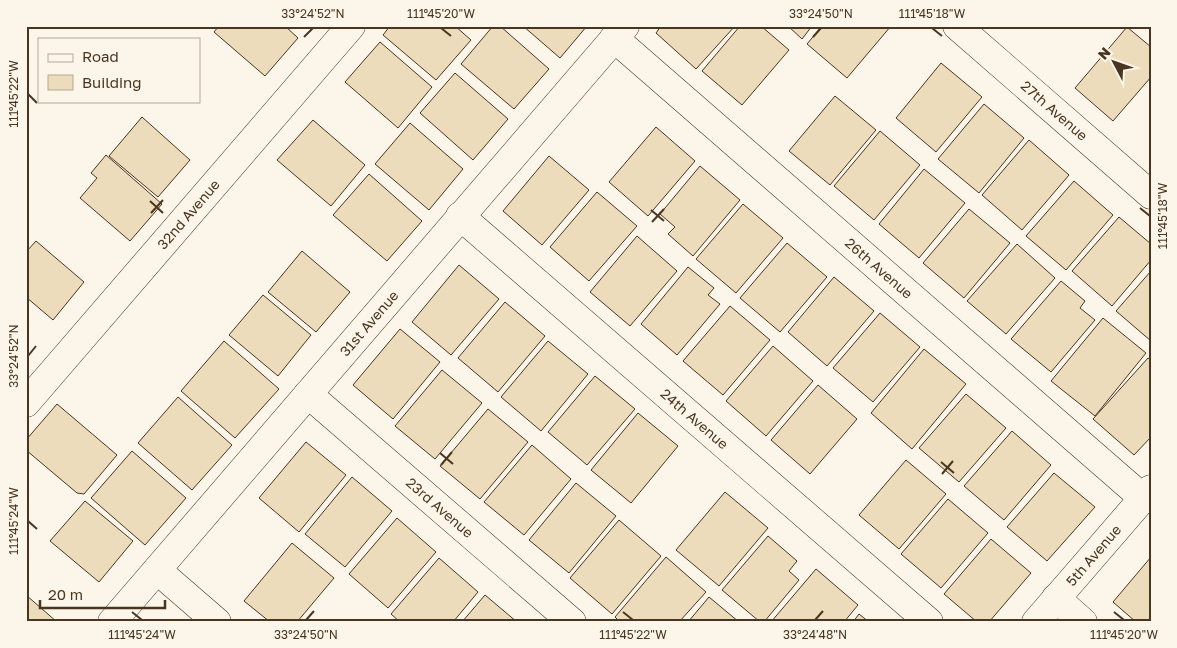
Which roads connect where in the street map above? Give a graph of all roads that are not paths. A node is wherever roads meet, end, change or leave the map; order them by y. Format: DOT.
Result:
graph roads {
  1 [pos="351,26"];
  2 [pos="957,26"];
  3 [pos="619,32"];
  4 [pos="1151,195"];
  5 [pos="460,216"];
  6 [pos="308,394"];
  7 [pos="26,403"];
  8 [pos="1147,494"];
  9 [pos="157,570"];
  10 [pos="1056,598"];
  11 [pos="112,622"];
  12 [pos="217,622"];
  13 [pos="572,622"];
  14 [pos="929,622"];
  15 [pos="1036,622"];
  16 [pos="1083,622"];
  1 -- 7 [label="lane, 32nd Avenue"];
  2 -- 4 [label="lane, 27th Avenue"];
  3 -- 5 [label="lane, 31st Avenue"];
  3 -- 8 [label="lane, 26th Avenue"];
  5 -- 6 [label="lane, 31st Avenue"];
  5 -- 14 [label="lane, 24th Avenue"];
  6 -- 9 [label="lane, 31st Avenue"];
  6 -- 13 [label="lane, 23rd Avenue"];
  8 -- 10 [label="lane, 5th Avenue"];
  9 -- 11 [label="lane, 31st Avenue"];
  9 -- 12 [label="lane"];
  10 -- 15 [label="lane, 5th Avenue"];
  10 -- 16 [label="lane"];
}
